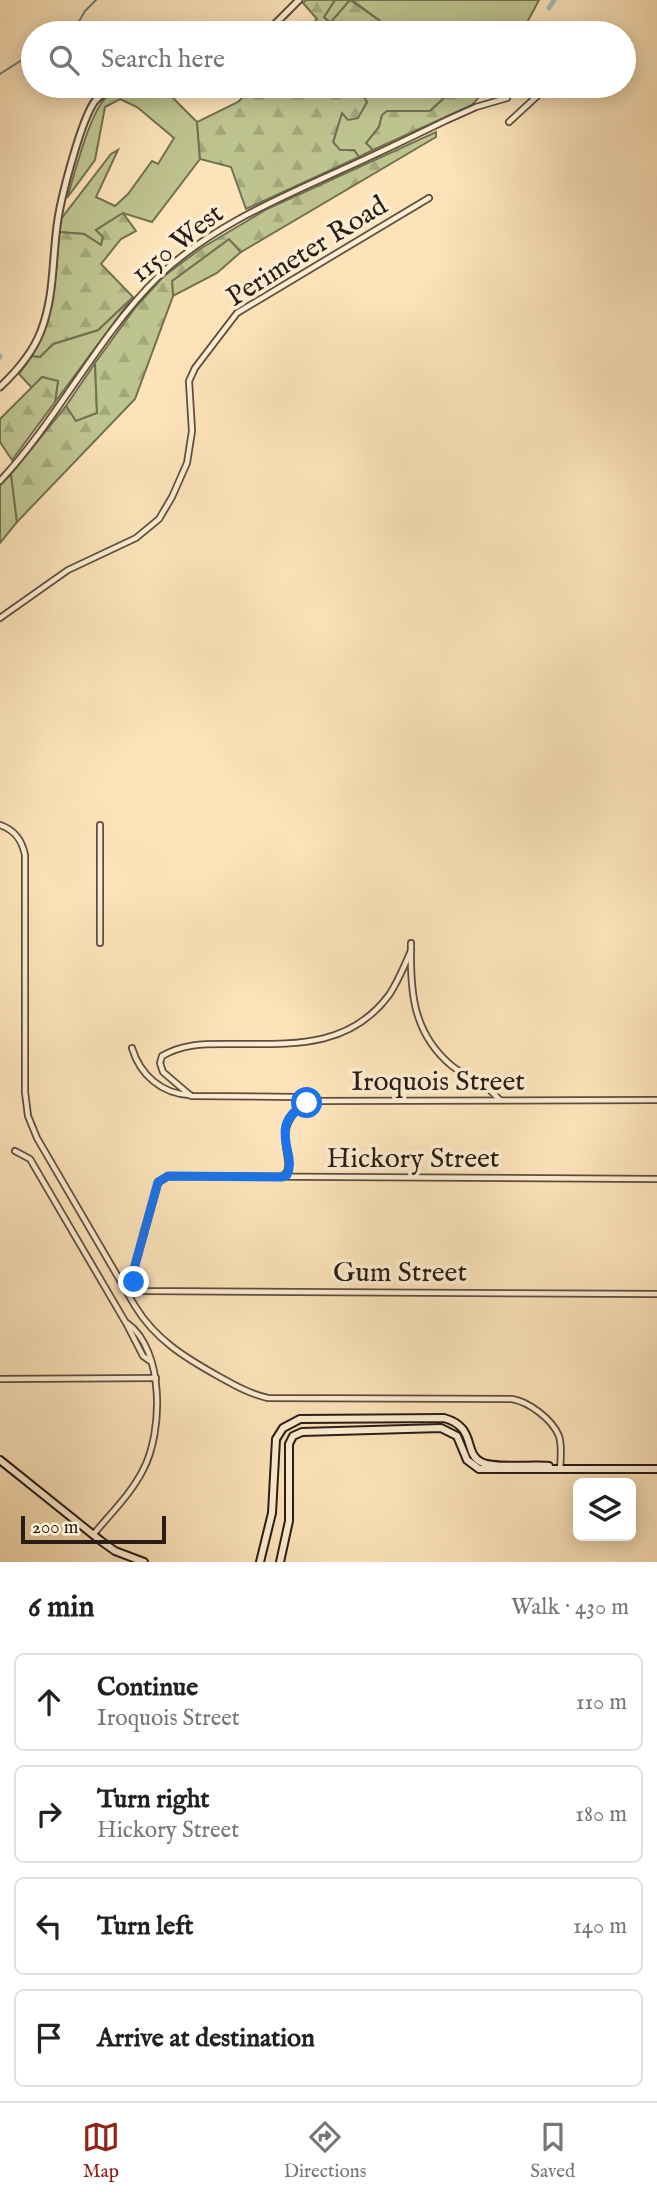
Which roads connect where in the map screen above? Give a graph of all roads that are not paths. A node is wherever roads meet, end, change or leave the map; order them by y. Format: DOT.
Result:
graph roads {
  1 [pos="299,0"];
  2 [pos="278,21"];
  3 [pos="98,98"];
  4 [pos="508,98"];
  5 [pos="535,98"];
  6 [pos="509,122"];
  7 [pos="429,198"];
  8 [pos="0,387"];
  9 [pos="0,481"];
  10 [pos="0,618"];
  11 [pos="0,825"];
  12 [pos="100,825"];
  13 [pos="100,943"];
  14 [pos="411,943"];
  15 [pos="411,951"];
  16 [pos="132,1048"];
  17 [pos="191,1096"];
  18 [pos="657,1100"];
  19 [pos="501,1101"];
  20 [pos="307,1103"];
  21 [pos="15,1151"];
  22 [pos="282,1177"];
  23 [pos="657,1179"];
  24 [pos="143,1291"];
  25 [pos="657,1294"];
  26 [pos="156,1378"];
  27 [pos="0,1379"];
  28 [pos="0,1460"];
  29 [pos="561,1469"];
  30 [pos="657,1469"];
  31 [pos="93,1535"];
  32 [pos="144,1562"];
  33 [pos="260,1562"];
  34 [pos="280,1562"];
  1 -- 2 [label="street"];
  3 -- 8 [label="street"];
  4 -- 9 [label="street, 1150 West"];
  5 -- 6 [label="street"];
  7 -- 10 [label="street, Perimeter Road"];
  11 -- 29 [label="street"];
  12 -- 13 [label="street"];
  14 -- 15 [label="street"];
  15 -- 17 [label="street"];
  15 -- 19 [label="street"];
  16 -- 17 [label="street, Iroquois Street"];
  17 -- 20 [label="street, Iroquois Street"];
  18 -- 19 [label="street, Iroquois Street"];
  19 -- 20 [label="street, Iroquois Street"];
  20 -- 22 [label="street"];
  21 -- 26 [label="street"];
  22 -- 23 [label="street, Hickory Street"];
  22 -- 24 [label="street, Hickory Street"];
  24 -- 25 [label="street, Gum Street"];
  26 -- 27 [label="street"];
  26 -- 31 [label="street"];
  28 -- 31 [label="main road"];
  29 -- 30 [label="main road"];
  29 -- 33 [label="main road"];
  29 -- 34 [label="main road"];
  31 -- 32 [label="main road"];
}
